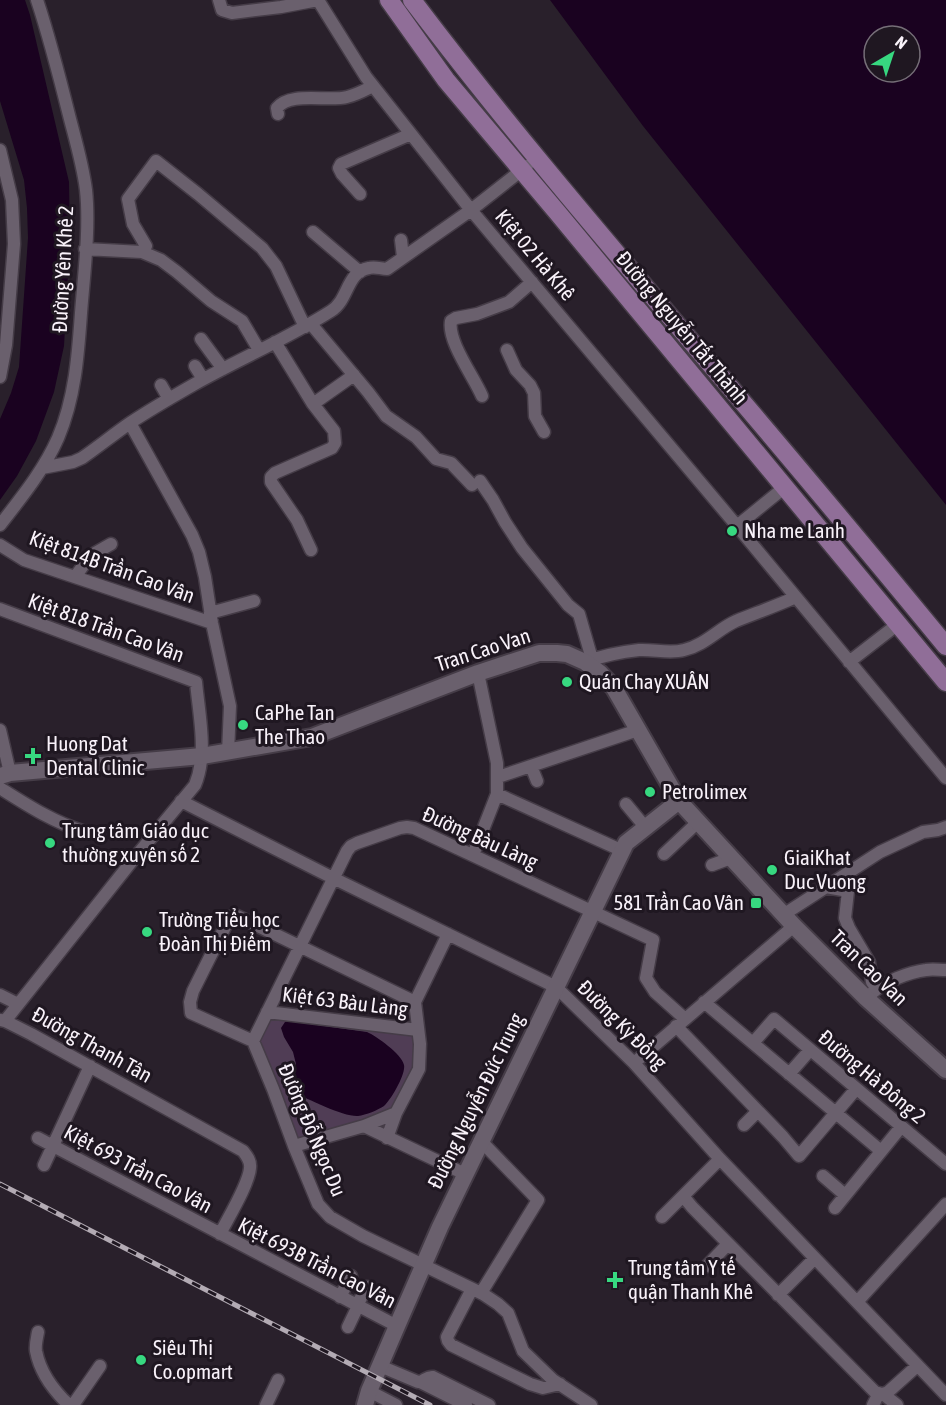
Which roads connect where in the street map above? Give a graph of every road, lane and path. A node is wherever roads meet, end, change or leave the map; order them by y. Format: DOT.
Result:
graph roads {
  1 [pos="37,0"];
  2 [pos="219,0"];
  3 [pos="318,0"];
  4 [pos="389,0"];
  5 [pos="412,0"];
  6 [pos="373,86"];
  7 [pos="278,114"];
  8 [pos="411,134"];
  9 [pos="0,150"];
  10 [pos="537,157"];
  11 [pos="521,170"];
  12 [pos="360,194"];
  13 [pos="471,210"];
  14 [pos="313,232"];
  15 [pos="401,240"];
  16 [pos="85,249"];
  17 [pos="142,252"];
  18 [pos="403,257"];
  19 [pos="360,272"];
  20 [pos="532,282"];
  21 [pos="308,326"];
  22 [pos="201,339"];
  23 [pos="275,342"];
  24 [pos="259,350"];
  25 [pos="507,350"];
  26 [pos="195,366"];
  27 [pos="223,369"];
  28 [pos="354,375"];
  29 [pos="721,376"];
  30 [pos="0,377"];
  31 [pos="203,379"];
  32 [pos="161,385"];
  33 [pos="705,391"];
  34 [pos="482,396"];
  35 [pos="169,399"];
  36 [pos="314,404"];
  37 [pos="130,423"];
  38 [pos="544,432"];
  39 [pos="42,468"];
  40 [pos="785,487"];
  41 [pos="0,525"];
  42 [pos="737,526"];
  43 [pos="111,544"];
  44 [pos="0,545"];
  45 [pos="311,550"];
  46 [pos="877,562"];
  47 [pos="75,577"];
  48 [pos="859,577"];
  49 [pos="796,597"];
  50 [pos="254,601"];
  51 [pos="0,609"];
  52 [pos="211,618"];
  53 [pos="898,624"];
  54 [pos="946,646"];
  55 [pos="589,660"];
  56 [pos="849,662"];
  57 [pos="478,673"];
  58 [pos="946,682"];
  59 [pos="0,730"];
  60 [pos="638,730"];
  61 [pos="228,753"];
  62 [pos="202,756"];
  63 [pos="531,766"];
  64 [pos="5,774"];
  65 [pos="498,777"];
  66 [pos="946,778"];
  67 [pos="537,781"];
  68 [pos="0,788"];
  69 [pos="497,794"];
  70 [pos="181,801"];
  71 [pos="679,801"];
  72 [pos="626,804"];
  73 [pos="698,822"];
  74 [pos="946,827"];
  75 [pos="646,828"];
  76 [pos="85,832"];
  77 [pos="622,851"];
  78 [pos="664,854"];
  79 [pos="473,855"];
  80 [pos="730,858"];
  81 [pos="712,865"];
  82 [pos="333,878"];
  83 [pos="826,887"];
  84 [pos="592,912"];
  85 [pos="788,921"];
  86 [pos="448,934"];
  87 [pos="300,946"];
  88 [pos="946,970"];
  89 [pos="556,987"];
  90 [pos="871,993"];
  91 [pos="0,995"];
  92 [pos="415,1002"];
  93 [pos="704,1002"];
  94 [pos="18,1004"];
  95 [pos="267,1012"];
  96 [pos="3,1020"];
  97 [pos="680,1022"];
  98 [pos="418,1030"];
  99 [pos="253,1041"];
  100 [pos="753,1043"];
  101 [pos="810,1050"];
  102 [pos="634,1063"];
  103 [pos="90,1066"];
  104 [pos="946,1070"];
  105 [pos="789,1074"];
  106 [pos="856,1089"];
  107 [pos="758,1111"];
  108 [pos="835,1112"];
  109 [pos="396,1113"];
  110 [pos="744,1125"];
  111 [pos="363,1126"];
  112 [pos="901,1127"];
  113 [pos="39,1138"];
  114 [pos="387,1138"];
  115 [pos="481,1141"];
  116 [pos="53,1146"];
  117 [pos="294,1146"];
  118 [pos="881,1151"];
  119 [pos="720,1159"];
  120 [pos="946,1164"];
  121 [pos="44,1166"];
  122 [pos="465,1174"];
  123 [pos="823,1176"];
  124 [pos="683,1196"];
  125 [pos="845,1196"];
  126 [pos="946,1204"];
  127 [pos="835,1208"];
  128 [pos="662,1217"];
  129 [pos="220,1234"];
  130 [pos="728,1244"];
  131 [pos="815,1258"];
  132 [pos="423,1266"];
  133 [pos="707,1266"];
  134 [pos="351,1276"];
  135 [pos="367,1287"];
  136 [pos="476,1291"];
  137 [pos="778,1295"];
  138 [pos="340,1297"];
  139 [pos="857,1302"];
  140 [pos="357,1306"];
  141 [pos="397,1326"];
  142 [pos="348,1327"];
  143 [pos="38,1332"];
  144 [pos="100,1366"];
  145 [pos="381,1366"];
  146 [pos="918,1366"];
  147 [pos="278,1380"];
  148 [pos="420,1382"];
  149 [pos="560,1384"];
  150 [pos="881,1394"];
  151 [pos="946,1395"];
  152 [pos="367,1398"];
  153 [pos="69,1405"];
  154 [pos="73,1405"];
  155 [pos="266,1405"];
  156 [pos="396,1405"];
  157 [pos="466,1405"];
  158 [pos="489,1405"];
  159 [pos="591,1405"];
  160 [pos="873,1405"];
  161 [pos="897,1405"];
  1 -- 16 [label="street, Đường Yên Khê 2"];
  2 -- 3 [label="street"];
  3 -- 6 [label="street, Kiệt 02 Hà Khê"];
  4 -- 11 [label="main road, Đường Nguyễn Tất Thành"];
  5 -- 10 [label="main road, Đường Nguyễn Tất Thành"];
  6 -- 7 [label="street"];
  6 -- 8 [label="street, Kiệt 02 Hà Khê"];
  8 -- 12 [label="street"];
  8 -- 13 [label="street, Kiệt 02 Hà Khê"];
  9 -- 30 [label="street"];
  10 -- 11 [label="street"];
  10 -- 29 [label="main road, Đường Nguyễn Tất Thành"];
  11 -- 13 [label="street"];
  11 -- 33 [label="main road, Đường Nguyễn Tất Thành"];
  13 -- 18 [label="street"];
  13 -- 20 [label="street, Kiệt 02 Hà Khê"];
  14 -- 19 [label="street"];
  15 -- 18 [label="street"];
  16 -- 17 [label="street"];
  16 -- 39 [label="street, Đường Yên Khê 2"];
  17 -- 21 [label="street"];
  17 -- 24 [label="street"];
  18 -- 19 [label="street"];
  19 -- 21 [label="street"];
  20 -- 34 [label="street"];
  20 -- 42 [label="street, Kiệt 02 Hà Khê"];
  21 -- 23 [label="street"];
  21 -- 28 [label="street"];
  22 -- 27 [label="street"];
  23 -- 24 [label="street"];
  23 -- 36 [label="street"];
  24 -- 27 [label="street"];
  25 -- 38 [label="street"];
  26 -- 31 [label="street"];
  27 -- 31 [label="street"];
  28 -- 36 [label="street"];
  28 -- 55 [label="street"];
  29 -- 33 [label="main road"];
  29 -- 46 [label="main road, Đường Nguyễn Tất Thành"];
  31 -- 35 [label="street"];
  32 -- 35 [label="street"];
  33 -- 40 [label="main road, Đường Nguyễn Tất Thành"];
  35 -- 37 [label="street"];
  36 -- 45 [label="street"];
  37 -- 39 [label="street"];
  37 -- 52 [label="street"];
  39 -- 41 [label="street, Đường Yên Khê 2"];
  40 -- 42 [label="street"];
  40 -- 48 [label="main road, Đường Nguyễn Tất Thành"];
  42 -- 49 [label="street, Kiệt 02 Hà Khê"];
  43 -- 47 [label="street"];
  44 -- 47 [label="street, Kiệt 814B Trần Cao Vân"];
  46 -- 48 [label="main road"];
  46 -- 54 [label="main road, Đường Nguyễn Tất Thành"];
  47 -- 52 [label="street, Kiệt 814B Trần Cao Vân"];
  48 -- 53 [label="main road, Đường Nguyễn Tất Thành"];
  49 -- 55 [label="street"];
  49 -- 56 [label="street, Kiệt 02 Hà Khê"];
  50 -- 52 [label="street"];
  51 -- 62 [label="street, Kiệt 818 Trần Cao Vân"];
  52 -- 61 [label="street"];
  53 -- 56 [label="street"];
  53 -- 58 [label="main road, Đường Nguyễn Tất Thành"];
  55 -- 57 [label="main road, Tran Cao Van"];
  55 -- 60 [label="main road, Tran Cao Van"];
  56 -- 66 [label="street, Kiệt 02 Hà Khê"];
  57 -- 61 [label="main road, Tran Cao Van"];
  57 -- 65 [label="street"];
  59 -- 64 [label="street"];
  60 -- 63 [label="street"];
  60 -- 71 [label="main road, Tran Cao Van"];
  61 -- 62 [label="main road, Tran Cao Van"];
  62 -- 64 [label="main road, Tran Cao Van"];
  62 -- 70 [label="street, Đường Thanh Tân"];
  63 -- 65 [label="street"];
  63 -- 67 [label="street"];
  65 -- 69 [label="street"];
  68 -- 76 [label="street"];
  69 -- 77 [label="street"];
  69 -- 79 [label="street"];
  70 -- 82 [label="street, Đường Kỳ Đồng"];
  70 -- 94 [label="street, Đường Thanh Tân"];
  71 -- 73 [label="main road, Tran Cao Van"];
  71 -- 75 [label="main road, Đường Nguyễn Đức Trung"];
  72 -- 75 [label="street"];
  73 -- 78 [label="street"];
  73 -- 80 [label="main road, Tran Cao Van"];
  74 -- 83 [label="street"];
  75 -- 77 [label="main road, Đường Nguyễn Đức Trung"];
  77 -- 84 [label="main road, Đường Nguyễn Đức Trung"];
  79 -- 82 [label="street, Đường Bàu Làng"];
  79 -- 84 [label="street, Đường Bàu Làng"];
  80 -- 81 [label="street"];
  80 -- 85 [label="main road, Tran Cao Van"];
  82 -- 86 [label="street, Đường Kỳ Đồng"];
  82 -- 87 [label="street, Đường Bàu Làng"];
  83 -- 85 [label="street"];
  83 -- 90 [label="street"];
  84 -- 89 [label="main road, Đường Nguyễn Đức Trung"];
  84 -- 97 [label="street, Đường Bàu Làng"];
  85 -- 90 [label="main road, Tran Cao Van"];
  85 -- 93 [label="street"];
  86 -- 89 [label="street, Đường Kỳ Đồng"];
  86 -- 92 [label="street"];
  87 -- 92 [label="street"];
  87 -- 95 [label="street, Đường Bàu Làng"];
  87 -- 99 [label="street"];
  88 -- 90 [label="street"];
  89 -- 102 [label="street, Đường Kỳ Đồng"];
  89 -- 115 [label="main road, Đường Nguyễn Đức Trung"];
  90 -- 104 [label="main road, Tran Cao Van"];
  91 -- 94 [label="street"];
  92 -- 98 [label="street"];
  93 -- 97 [label="street"];
  93 -- 100 [label="street"];
  94 -- 96 [label="street, Đường Thanh Tân"];
  95 -- 98 [label="street, Kiệt 63 Bàu Làng"];
  95 -- 99 [label="street, Đường Bàu Làng"];
  96 -- 103 [label="street, Đường Thanh Tân"];
  97 -- 102 [label="street"];
  97 -- 107 [label="street"];
  98 -- 109 [label="street"];
  99 -- 117 [label="street, Đường Đỗ Ngọc Du"];
  100 -- 101 [label="street, Đường Hà Đông 2"];
  100 -- 105 [label="street"];
  101 -- 105 [label="street"];
  101 -- 106 [label="street, Đường Hà Đông 2"];
  102 -- 119 [label="street, Đường Kỳ Đồng"];
  103 -- 116 [label="street"];
  103 -- 129 [label="street, Đường Thanh Tân"];
  105 -- 108 [label="street"];
  106 -- 108 [label="street"];
  106 -- 112 [label="street, Đường Hà Đông 2"];
  107 -- 108 [label="street"];
  107 -- 110 [label="street"];
  108 -- 118 [label="street"];
  109 -- 111 [label="street"];
  109 -- 114 [label="street"];
  111 -- 114 [label="street"];
  111 -- 117 [label="street"];
  112 -- 118 [label="street"];
  112 -- 120 [label="street, Đường Hà Đông 2"];
  113 -- 116 [label="street, Kiệt 693 Trần Cao Vân"];
  114 -- 122 [label="street"];
  115 -- 122 [label="main road, Đường Nguyễn Đức Trung"];
  115 -- 136 [label="street"];
  116 -- 121 [label="street"];
  116 -- 129 [label="street, Kiệt 693 Trần Cao Vân"];
  117 -- 132 [label="street, Đường Đỗ Ngọc Du"];
  118 -- 125 [label="street"];
  119 -- 124 [label="street"];
  119 -- 131 [label="street, Đường Kỳ Đồng"];
  122 -- 132 [label="main road, Đường Nguyễn Đức Trung"];
  123 -- 125 [label="street"];
  124 -- 128 [label="street"];
  124 -- 130 [label="street"];
  125 -- 127 [label="street"];
  126 -- 139 [label="street"];
  129 -- 138 [label="street, Kiệt 693B Trần Cao Vân"];
  130 -- 133 [label="street"];
  130 -- 137 [label="street"];
  131 -- 137 [label="street"];
  131 -- 139 [label="street, Đường Kỳ Đồng"];
  132 -- 136 [label="street, Đường Đỗ Ngọc Du"];
  132 -- 141 [label="main road, Đường Nguyễn Đức Trung"];
  134 -- 138 [label="street"];
  135 -- 140 [label="street"];
  136 -- 149 [label="street, Đường Đỗ Ngọc Du"];
  136 -- 149 [label="street"];
  137 -- 150 [label="street"];
  138 -- 140 [label="street, Kiệt 693B Trần Cao Vân"];
  139 -- 146 [label="street, Đường Kỳ Đồng"];
  140 -- 141 [label="street, Kiệt 693B Trần Cao Vân"];
  140 -- 142 [label="street"];
  141 -- 145 [label="main road, Đường Nguyễn Đức Trung"];
  143 -- 153 [label="street"];
  144 -- 154 [label="street"];
  145 -- 148 [label="street"];
  145 -- 152 [label="main road, Đường Nguyễn Đức Trung"];
  146 -- 150 [label="street"];
  146 -- 151 [label="street, Đường Kỳ Đồng"];
  147 -- 155 [label="street"];
  148 -- 157 [label="street"];
  148 -- 158 [label="street"];
  149 -- 159 [label="street, Đường Đỗ Ngọc Du"];
  150 -- 160 [label="street"];
  150 -- 161 [label="street"];
  152 -- 156 [label="street"];
}
